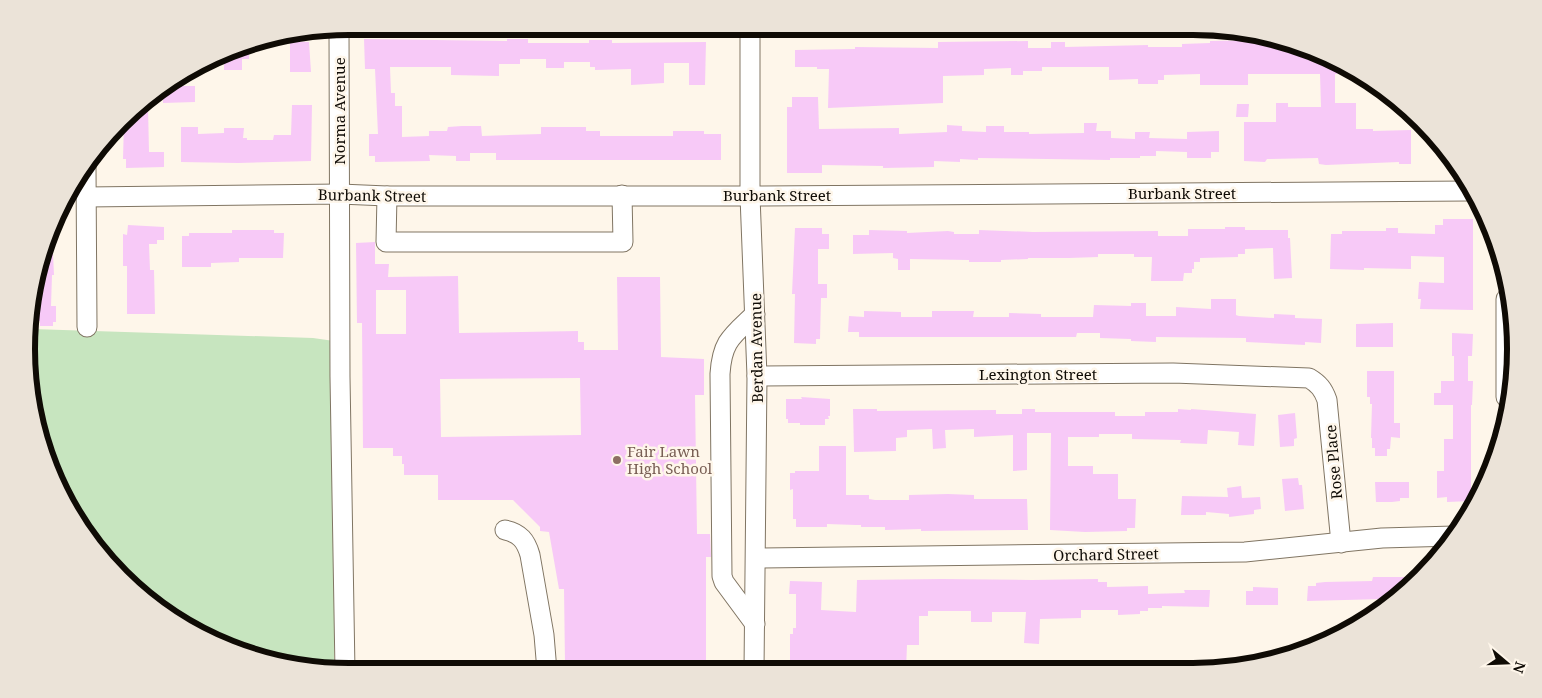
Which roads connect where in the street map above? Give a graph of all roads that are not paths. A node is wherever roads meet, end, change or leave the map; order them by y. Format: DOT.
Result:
graph roads {
  1 [pos="339,35"];
  2 [pos="750,35"];
  3 [pos="86,178"];
  4 [pos="1464,191"];
  5 [pos="340,194"];
  6 [pos="622,195"];
  7 [pos="387,196"];
  8 [pos="750,196"];
  9 [pos="86,197"];
  10 [pos="755,314"];
  11 [pos="87,327"];
  12 [pos="1506,328"];
  13 [pos="1506,370"];
  14 [pos="758,376"];
  15 [pos="1318,383"];
  16 [pos="505,530"];
  17 [pos="1445,536"];
  18 [pos="1341,543"];
  19 [pos="756,558"];
  20 [pos="755,624"];
  21 [pos="345,663"];
  22 [pos="546,663"];
  23 [pos="754,663"];
  1 -- 5 [label="street, Norma Avenue"];
  2 -- 8 [label="street, Berdan Avenue"];
  3 -- 9 [label="street"];
  4 -- 8 [label="street, Burbank Street"];
  5 -- 7 [label="street, Burbank Street"];
  5 -- 9 [label="street, Burbank Street"];
  5 -- 21 [label="street, Norma Avenue"];
  6 -- 7 [label="street, Burbank Street"];
  6 -- 7 [label="street"];
  6 -- 8 [label="street, Burbank Street"];
  8 -- 10 [label="street, Berdan Avenue"];
  9 -- 11 [label="street"];
  10 -- 14 [label="street, Berdan Avenue"];
  10 -- 20 [label="street"];
  12 -- 13 [label="street"];
  14 -- 15 [label="street, Lexington Street"];
  14 -- 19 [label="street, Berdan Avenue"];
  15 -- 18 [label="street, Rose Place"];
  16 -- 22 [label="street"];
  17 -- 18 [label="street, Orchard Street"];
  18 -- 19 [label="street, Orchard Street"];
  19 -- 20 [label="street, Berdan Avenue"];
  20 -- 23 [label="street, Berdan Avenue"];
}
